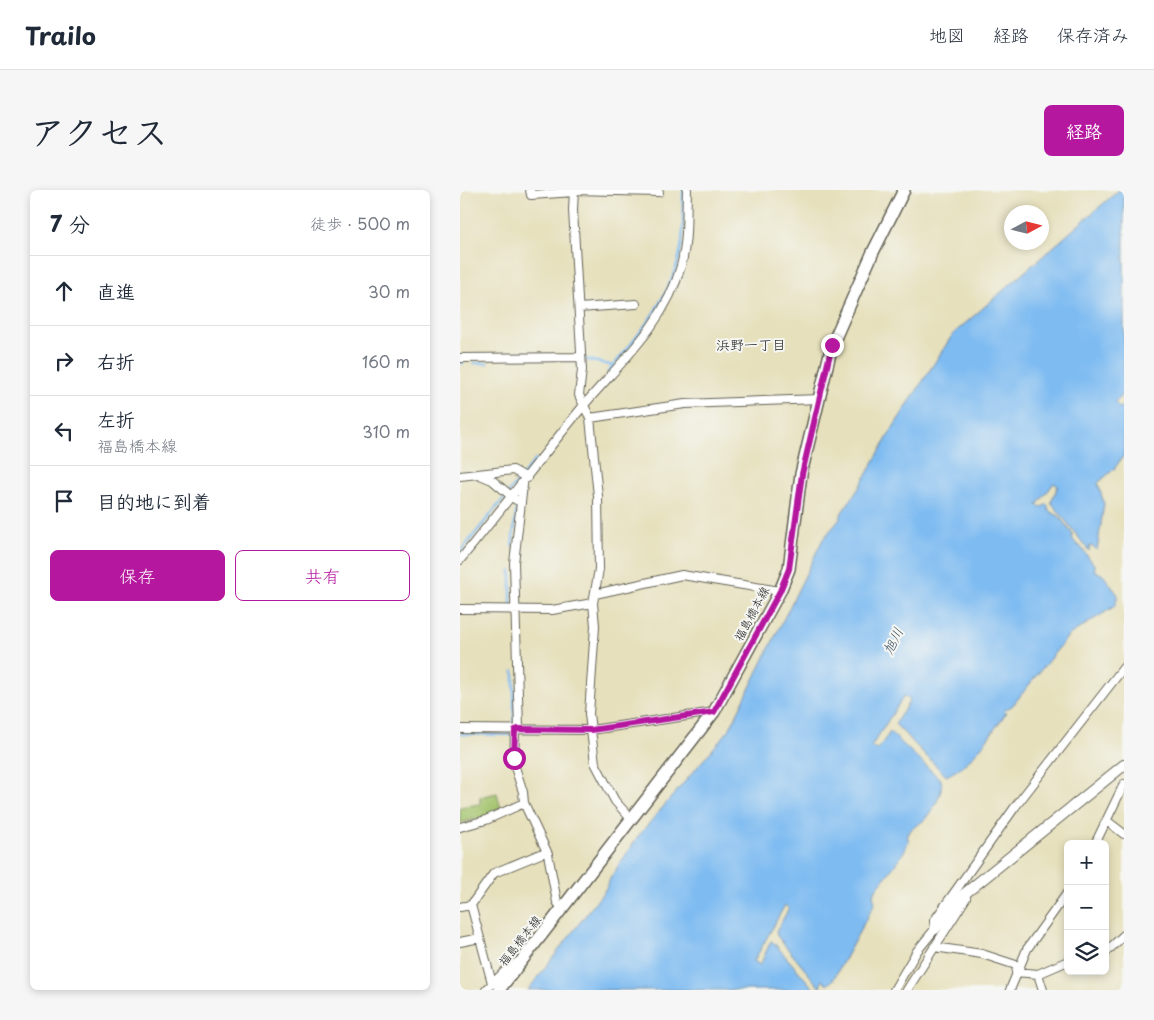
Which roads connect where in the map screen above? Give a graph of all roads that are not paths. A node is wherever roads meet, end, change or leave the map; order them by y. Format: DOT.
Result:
graph roads {
  1 [pos="530,190"];
  2 [pos="687,190"];
  3 [pos="904,190"];
  4 [pos="574,191"];
  5 [pos="659,192"];
  6 [pos="636,304"];
  7 [pos="579,308"];
  8 [pos="581,357"];
  9 [pos="460,358"];
  10 [pos="820,399"];
  11 [pos="582,402"];
  12 [pos="590,418"];
  13 [pos="478,475"];
  14 [pos="460,476"];
  15 [pos="524,478"];
  16 [pos="509,494"];
  17 [pos="520,504"];
  18 [pos="460,560"];
  19 [pos="780,591"];
  20 [pos="595,594"];
  21 [pos="593,603"];
  22 [pos="460,609"];
  23 [pos="513,611"];
  24 [pos="1124,667"];
  25 [pos="714,712"];
  26 [pos="460,729"];
  27 [pos="517,730"];
  28 [pos="591,730"];
  29 [pos="1124,765"];
  30 [pos="1124,784"];
  31 [pos="524,803"];
  32 [pos="632,820"];
  33 [pos="1107,821"];
  34 [pos="460,827"];
  35 [pos="1124,834"];
  36 [pos="1097,840"];
  37 [pos="545,852"];
  38 [pos="972,887"];
  39 [pos="1064,898"];
  40 [pos="471,905"];
  41 [pos="460,907"];
  42 [pos="563,909"];
  43 [pos="935,929"];
  44 [pos="1124,935"];
  45 [pos="480,938"];
  46 [pos="460,942"];
  47 [pos="934,947"];
  48 [pos="1109,948"];
  49 [pos="1064,963"];
  50 [pos="1017,969"];
  51 [pos="1038,974"];
  52 [pos="496,986"];
  53 [pos="486,990"];
  54 [pos="894,990"];
  55 [pos="907,990"];
  56 [pos="1010,990"];
  57 [pos="1043,990"];
  1 -- 4 [label="street"];
  2 -- 11 [label="street"];
  3 -- 10 [label="main road, 福島橋本線"];
  4 -- 5 [label="street"];
  4 -- 7 [label="street"];
  6 -- 7 [label="street"];
  7 -- 8 [label="street"];
  8 -- 9 [label="street"];
  8 -- 11 [label="street"];
  10 -- 12 [label="street"];
  10 -- 19 [label="main road, 福島橋本線"];
  11 -- 12 [label="street"];
  11 -- 15 [label="street"];
  12 -- 20 [label="street"];
  13 -- 14 [label="street"];
  13 -- 15 [label="street"];
  13 -- 16 [label="street"];
  15 -- 16 [label="street"];
  15 -- 17 [label="street"];
  16 -- 17 [label="street"];
  16 -- 18 [label="street"];
  17 -- 23 [label="street"];
  19 -- 20 [label="street"];
  19 -- 25 [label="main road, 福島橋本線"];
  20 -- 21 [label="street"];
  21 -- 23 [label="street"];
  21 -- 28 [label="street"];
  22 -- 23 [label="street"];
  23 -- 27 [label="street"];
  24 -- 43 [label="street"];
  25 -- 28 [label="street"];
  25 -- 32 [label="main road, 福島橋本線"];
  26 -- 27 [label="street"];
  27 -- 28 [label="street"];
  27 -- 31 [label="street"];
  28 -- 32 [label="street"];
  29 -- 38 [label="street"];
  30 -- 33 [label="street"];
  31 -- 34 [label="street"];
  31 -- 37 [label="street"];
  32 -- 42 [label="main road, 福島橋本線"];
  33 -- 35 [label="street"];
  33 -- 36 [label="street"];
  37 -- 40 [label="street"];
  37 -- 42 [label="street"];
  38 -- 43 [label="street"];
  38 -- 47 [label="street"];
  39 -- 50 [label="street"];
  40 -- 41 [label="street"];
  40 -- 45 [label="street"];
  42 -- 52 [label="main road, 福島橋本線"];
  43 -- 54 [label="street"];
  44 -- 48 [label="street"];
  45 -- 46 [label="street"];
  45 -- 52 [label="street"];
  47 -- 50 [label="street"];
  47 -- 55 [label="street"];
  49 -- 51 [label="street"];
  50 -- 51 [label="street"];
  50 -- 56 [label="street"];
  51 -- 57 [label="street"];
  52 -- 53 [label="street"];
}
